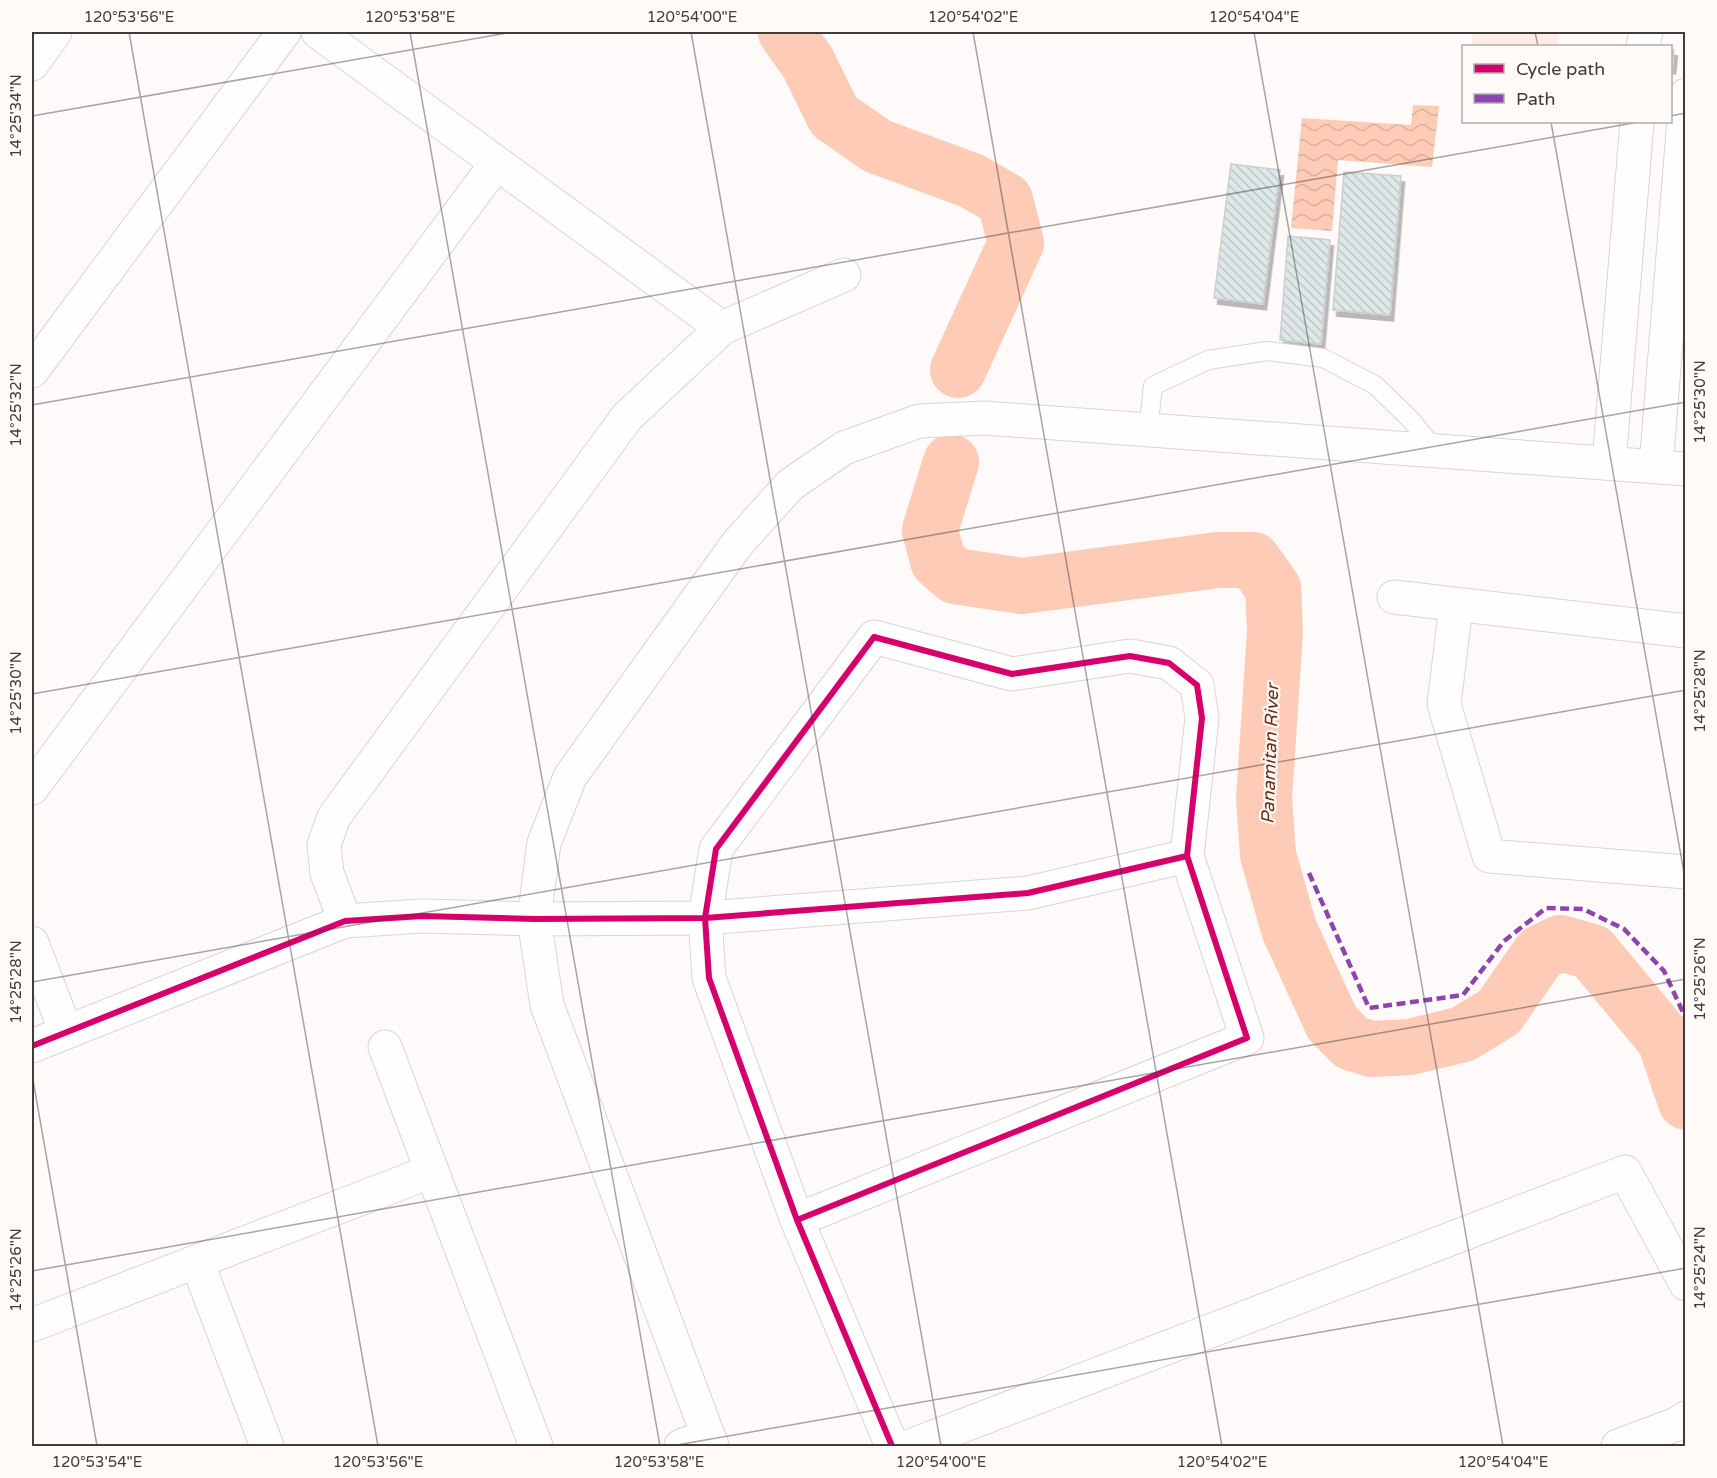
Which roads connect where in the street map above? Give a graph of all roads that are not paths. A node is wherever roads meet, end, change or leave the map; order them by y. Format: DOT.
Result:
graph roads {
  1 [pos="55,32"];
  2 [pos="284,32"];
  3 [pos="318,32"];
  4 [pos="32,64"];
  5 [pos="1686,95"];
  6 [pos="1637,123"];
  7 [pos="496,164"];
  8 [pos="844,275"];
  9 [pos="722,328"];
  10 [pos="32,371"];
  11 [pos="1149,430"];
  12 [pos="1435,450"];
  13 [pos="1609,463"];
  14 [pos="1671,467"];
  15 [pos="1394,597"];
  16 [pos="1456,606"];
  17 [pos="1686,631"];
  18 [pos="32,788"];
  19 [pos="1187,856"];
  20 [pos="1686,872"];
  21 [pos="705,918"];
  22 [pos="534,919"];
  23 [pos="345,921"];
  24 [pos="32,943"];
  25 [pos="66,1032"];
  26 [pos="32,1046"];
  27 [pos="385,1047"];
  28 [pos="432,1171"];
  29 [pos="797,1220"];
  30 [pos="197,1262"];
  31 [pos="1686,1284"];
  32 [pos="32,1324"];
  33 [pos="1686,1418"];
  34 [pos="701,1443"];
  35 [pos="267,1446"];
  36 [pos="536,1446"];
  37 [pos="892,1446"];
  38 [pos="910,1446"];
  39 [pos="1618,1446"];
  1 -- 4 [label="street"];
  2 -- 10 [label="street"];
  3 -- 7 [label="street"];
  5 -- 14 [label="street"];
  6 -- 13 [label="street"];
  7 -- 9 [label="street"];
  7 -- 18 [label="street"];
  8 -- 9 [label="street"];
  9 -- 23 [label="street"];
  11 -- 12 [label="street"];
  11 -- 12 [label="lane"];
  11 -- 22 [label="street"];
  12 -- 13 [label="street"];
  13 -- 14 [label="street"];
  15 -- 16 [label="street"];
  16 -- 17 [label="street"];
  16 -- 20 [label="street"];
  19 -- 21 [label="street"];
  19 -- 21 [label="street"];
  19 -- 29 [label="street"];
  21 -- 22 [label="street"];
  21 -- 29 [label="street"];
  22 -- 23 [label="street"];
  22 -- 34 [label="street"];
  23 -- 25 [label="street"];
  24 -- 25 [label="street"];
  25 -- 26 [label="street"];
  27 -- 28 [label="street"];
  28 -- 30 [label="street"];
  28 -- 36 [label="street"];
  29 -- 37 [label="street"];
  30 -- 32 [label="street"];
  30 -- 35 [label="street"];
  31 -- 38 [label="street"];
  33 -- 39 [label="street"];
}
